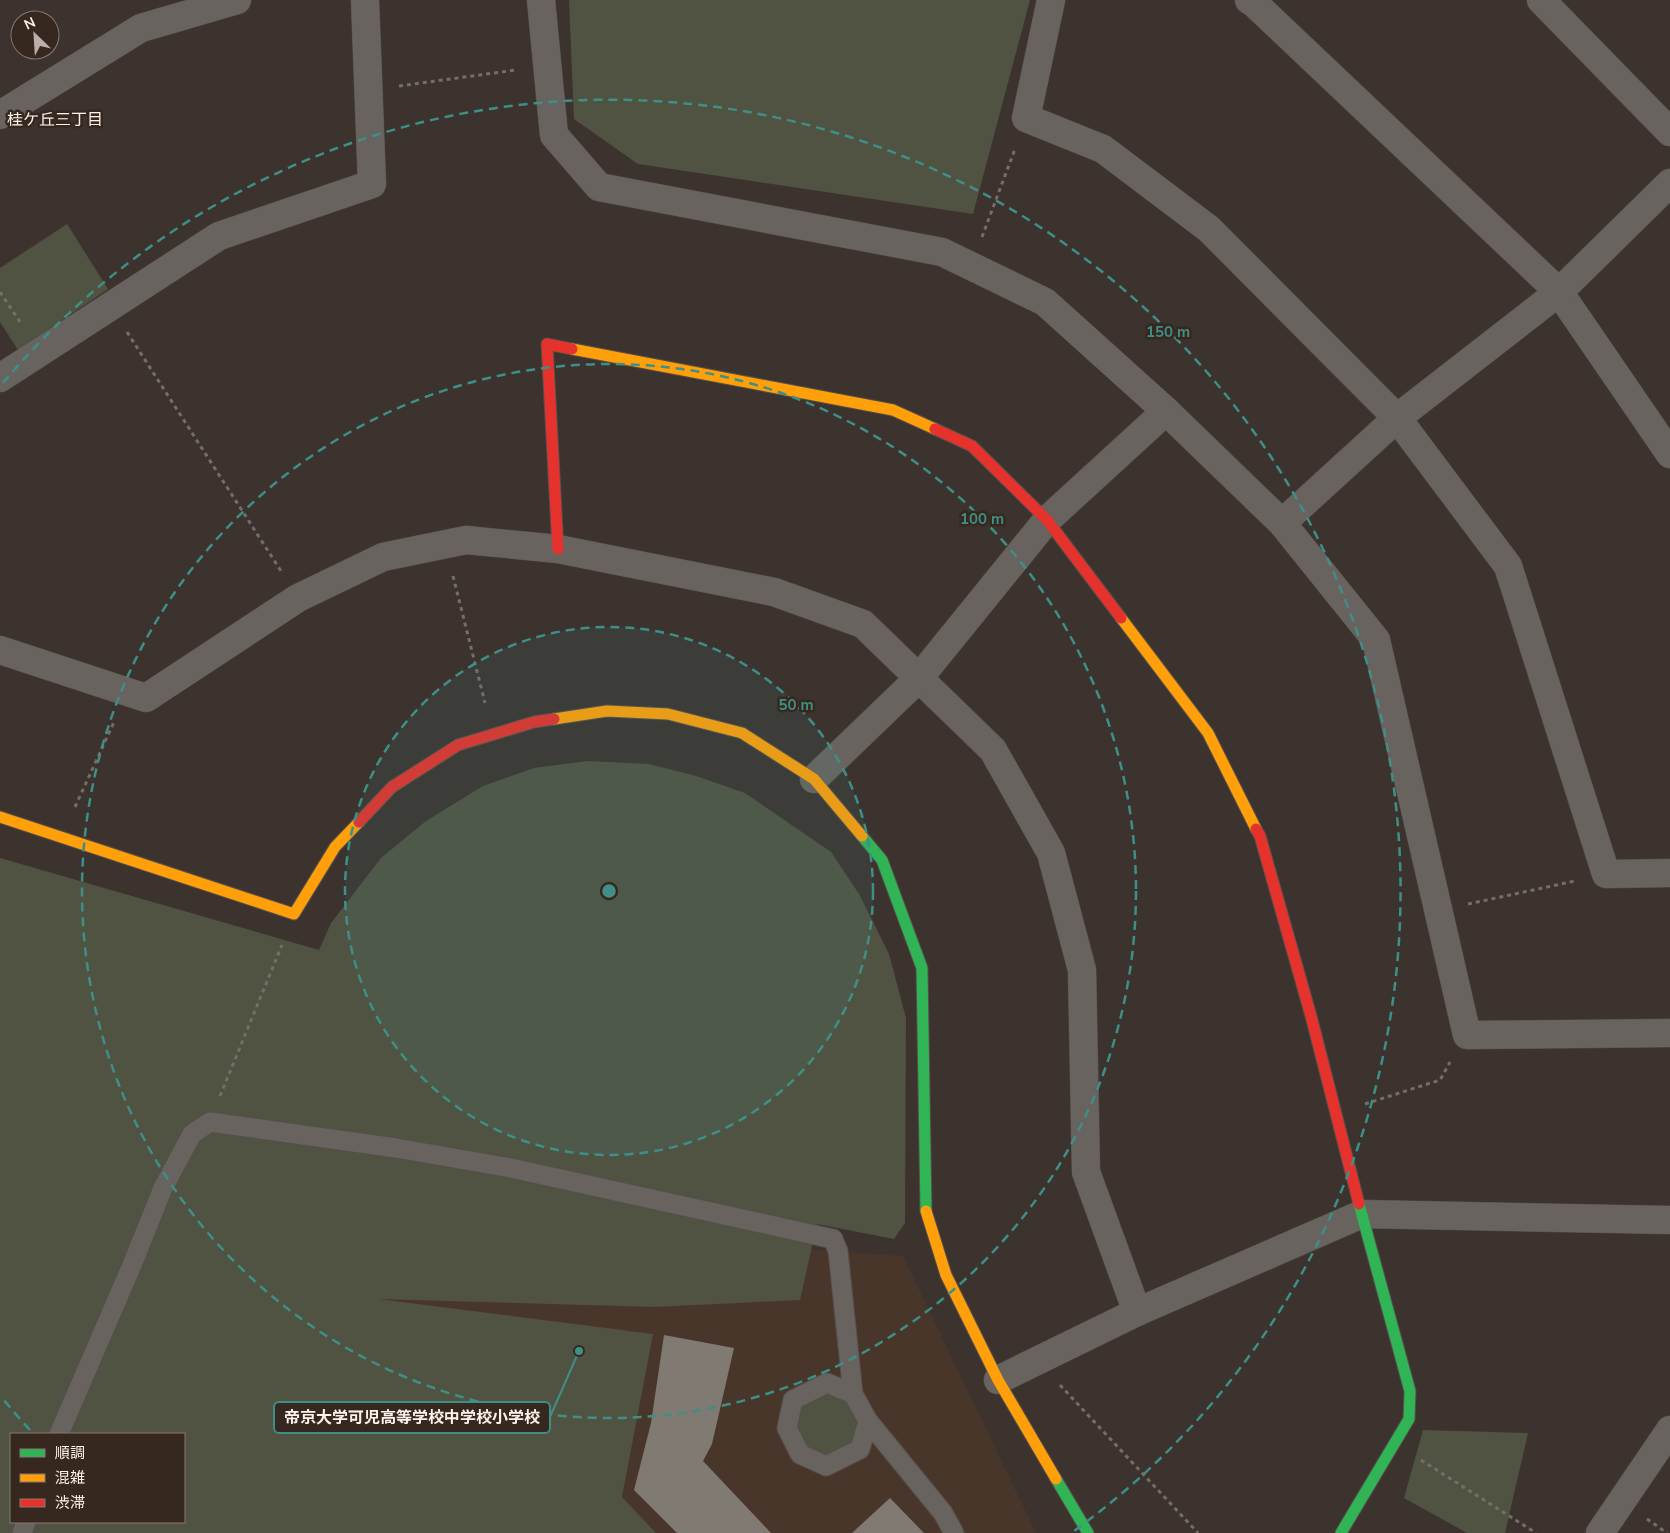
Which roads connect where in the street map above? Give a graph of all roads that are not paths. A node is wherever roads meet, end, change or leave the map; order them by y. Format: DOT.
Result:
graph roads {
  1 [pos="236,0"];
  2 [pos="365,0"];
  3 [pos="541,0"];
  4 [pos="1051,0"];
  5 [pos="1249,0"];
  6 [pos="1541,0"];
  7 [pos="0,115"];
  8 [pos="1670,132"];
  9 [pos="1670,184"];
  10 [pos="1559,292"];
  11 [pos="0,378"];
  12 [pos="1166,411"];
  13 [pos="1397,418"];
  14 [pos="1670,454"];
  15 [pos="1048,520"];
  16 [pos="1282,523"];
  17 [pos="558,548"];
  18 [pos="0,650"];
  19 [pos="919,678"];
  20 [pos="814,779"];
  21 [pos="0,817"];
  22 [pos="1670,873"];
  23 [pos="1670,1033"];
  24 [pos="1362,1214"];
  25 [pos="1670,1220"];
  26 [pos="1137,1312"];
  27 [pos="998,1380"];
  28 [pos="853,1394"];
  29 [pos="868,1421"];
  30 [pos="1670,1430"];
  31 [pos="59,1433"];
  32 [pos="954,1533"];
  33 [pos="1088,1533"];
  34 [pos="1341,1533"];
  35 [pos="1600,1533"];
  1 -- 7 [label="street"];
  2 -- 11 [label="street"];
  3 -- 12 [label="street"];
  4 -- 13 [label="street"];
  5 -- 10 [label="street"];
  6 -- 8 [label="street"];
  9 -- 10 [label="street"];
  10 -- 13 [label="street"];
  10 -- 14 [label="street"];
  12 -- 15 [label="street"];
  12 -- 16 [label="street"];
  13 -- 16 [label="street"];
  13 -- 22 [label="street"];
  15 -- 17 [label="street"];
  15 -- 19 [label="street"];
  15 -- 24 [label="street"];
  16 -- 23 [label="street"];
  17 -- 18 [label="street"];
  17 -- 19 [label="street"];
  19 -- 20 [label="street"];
  19 -- 26 [label="street"];
  20 -- 21 [label="street"];
  20 -- 27 [label="street"];
  24 -- 25 [label="street"];
  24 -- 26 [label="street"];
  24 -- 34 [label="street"];
  26 -- 27 [label="street"];
  27 -- 33 [label="street"];
  28 -- 29 [label="lane"];
  28 -- 29 [label="lane"];
  28 -- 31 [label="lane"];
  29 -- 32 [label="lane"];
  30 -- 35 [label="street"];
}
